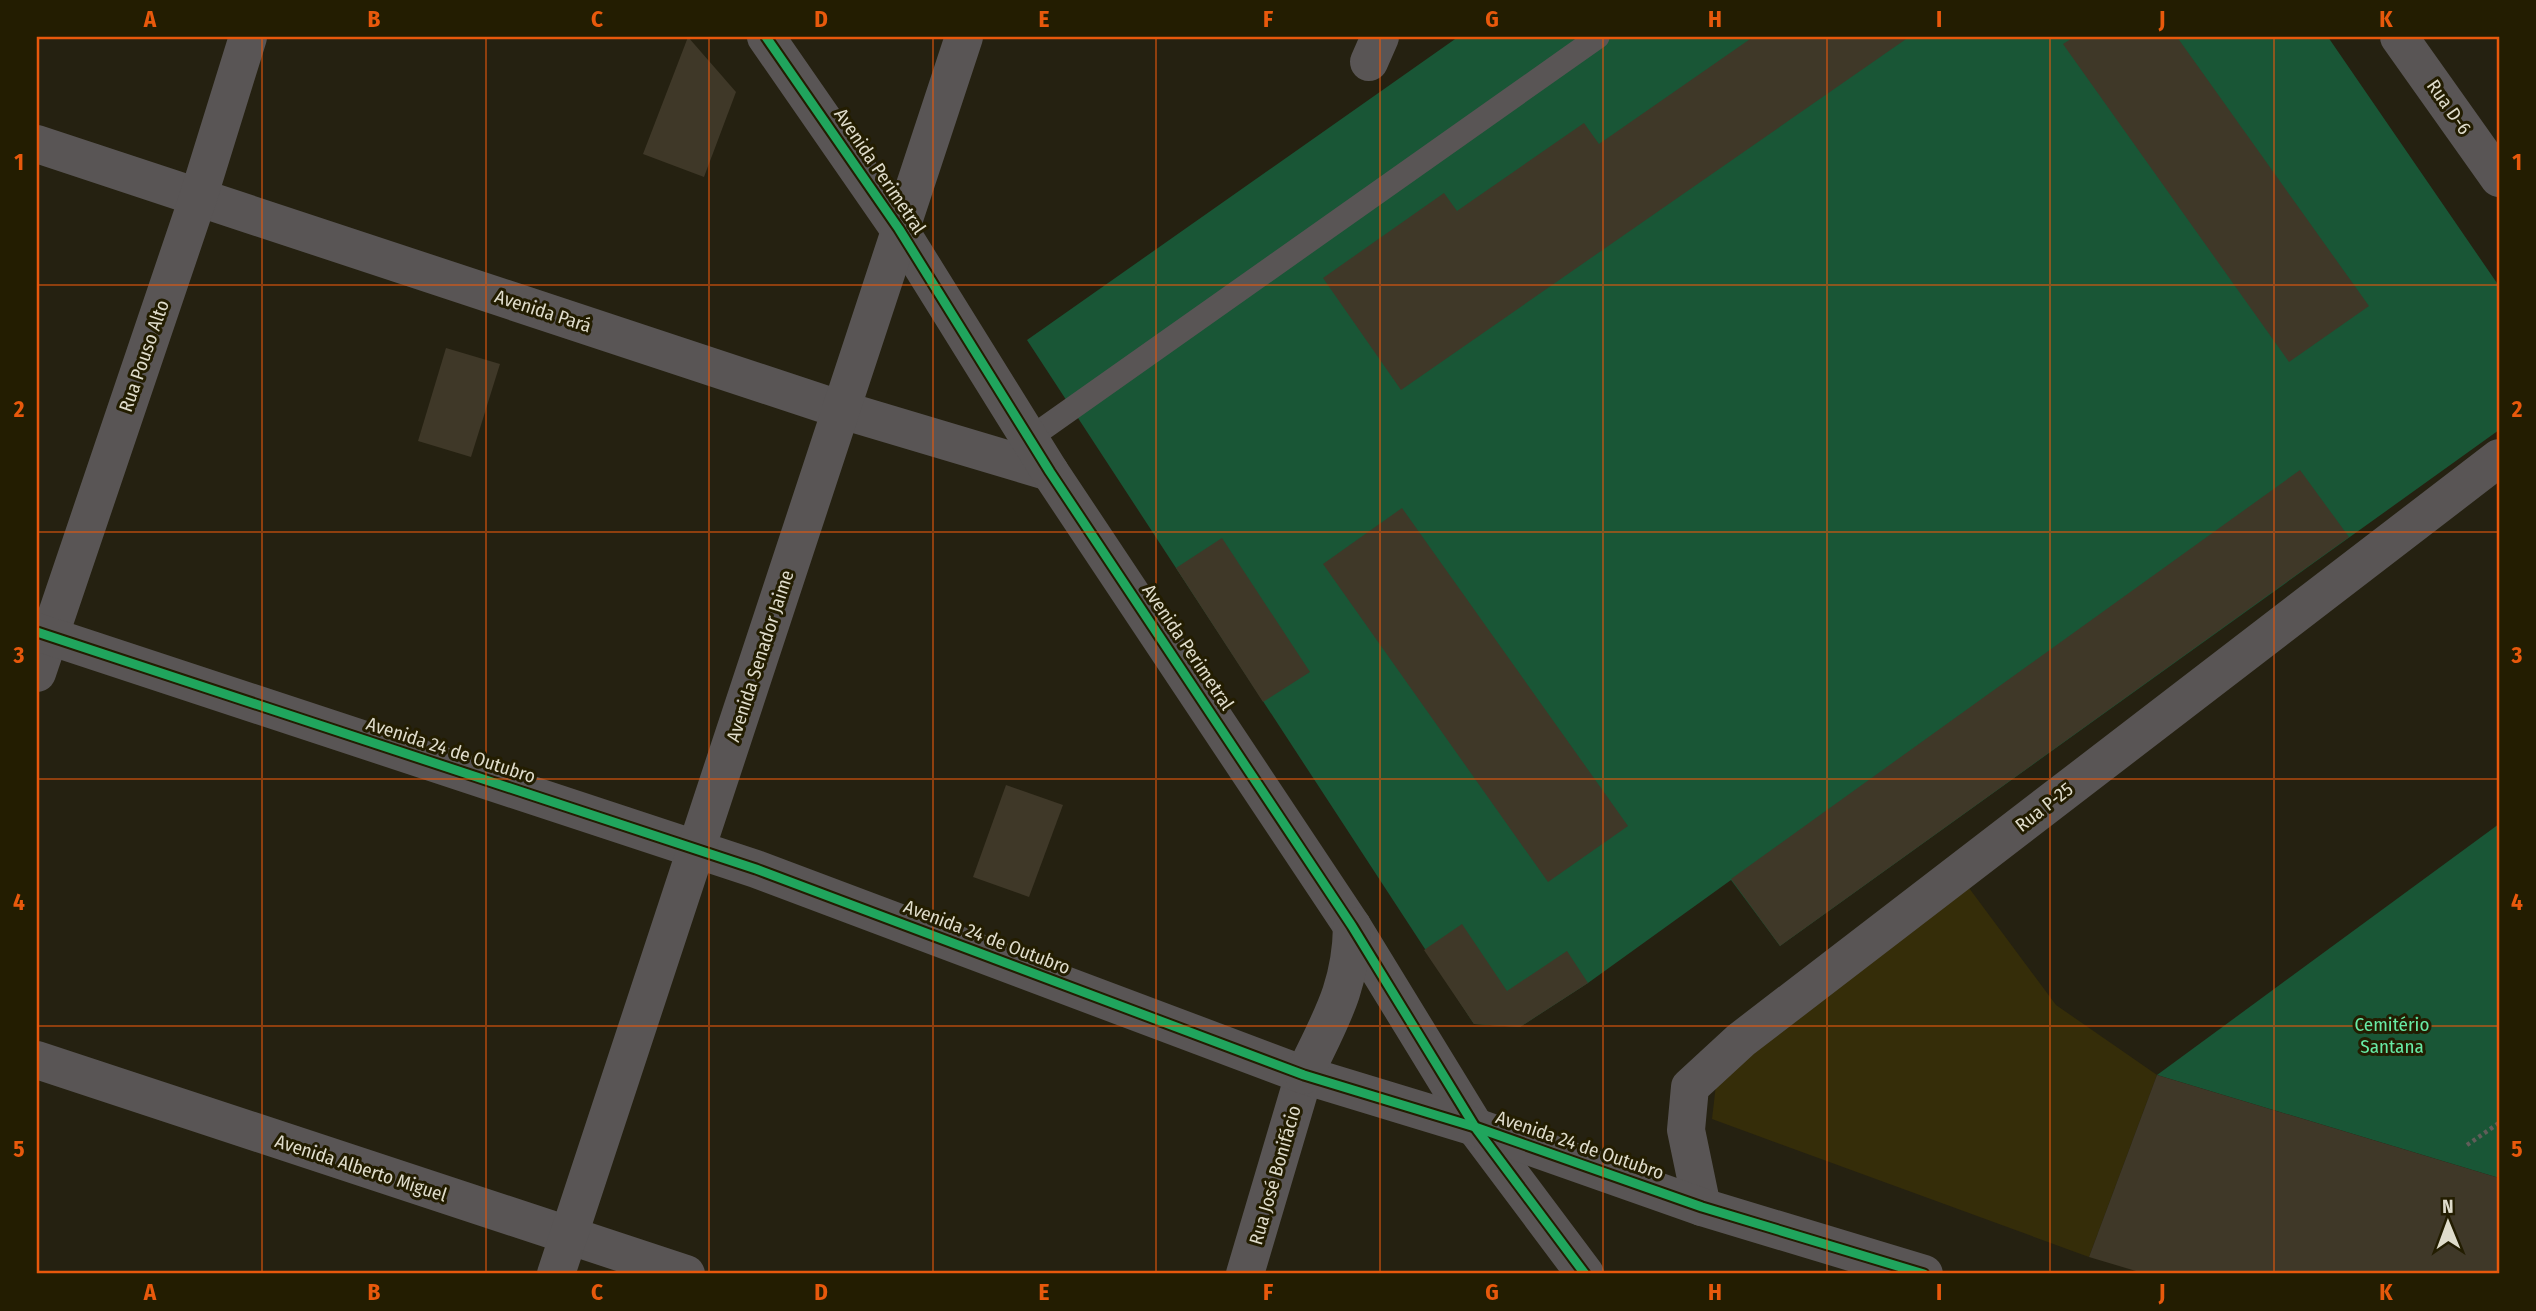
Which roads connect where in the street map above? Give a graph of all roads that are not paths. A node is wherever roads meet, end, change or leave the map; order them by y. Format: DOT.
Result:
graph roads {
  1 [pos="248,37"];
  2 [pos="766,37"];
  3 [pos="964,37"];
  4 [pos="1598,37"];
  5 [pos="2399,37"];
  6 [pos="37,144"];
  7 [pos="2499,178"];
  8 [pos="198,198"];
  9 [pos="899,229"];
  10 [pos="842,410"];
  11 [pos="1030,438"];
  12 [pos="2499,458"];
  13 [pos="1050,472"];
  14 [pos="42,634"];
  15 [pos="37,673"];
  16 [pos="695,850"];
  17 [pos="1352,926"];
  18 [pos="37,1060"];
  19 [pos="1304,1075"];
  20 [pos="1475,1127"];
  21 [pos="1702,1207"];
  22 [pos="568,1237"];
  23 [pos="556,1274"];
  24 [pos="686,1274"];
  25 [pos="1245,1274"];
  26 [pos="1584,1274"];
  27 [pos="1924,1274"];
  1 -- 8 [label="street, Rua Pouso Alto"];
  2 -- 9 [label="street, Avenida Perimetral"];
  3 -- 9 [label="street, Avenida Senador Jaime"];
  4 -- 11 [label="lane"];
  5 -- 7 [label="street, Rua D-6"];
  6 -- 8 [label="street, Avenida Pará"];
  8 -- 10 [label="street, Avenida Pará"];
  8 -- 14 [label="street, Rua Pouso Alto"];
  9 -- 10 [label="street, Avenida Senador Jaime"];
  9 -- 11 [label="street, Avenida Perimetral"];
  10 -- 13 [label="street, Avenida Pará"];
  10 -- 16 [label="street, Avenida Senador Jaime"];
  11 -- 13 [label="street, Avenida Perimetral"];
  12 -- 21 [label="street, Rua P-25"];
  13 -- 17 [label="street, Avenida Perimetral"];
  14 -- 15 [label="street, Rua Pouso Alto"];
  14 -- 16 [label="street, Avenida 24 de Outubro"];
  16 -- 19 [label="street, Avenida 24 de Outubro"];
  16 -- 22 [label="street, Avenida Senador Jaime"];
  17 -- 19 [label="street, Rua José Bonifácio"];
  17 -- 20 [label="street, Avenida Perimetral"];
  18 -- 22 [label="street, Avenida Alberto Miguel"];
  19 -- 20 [label="street, Avenida 24 de Outubro"];
  19 -- 25 [label="street, Rua José Bonifácio"];
  20 -- 21 [label="street, Avenida 24 de Outubro"];
  20 -- 26 [label="street, Avenida Perimetral"];
  21 -- 27 [label="street, Avenida 24 de Outubro"];
  22 -- 23 [label="street, Avenida Senador Jaime"];
  22 -- 24 [label="street, Avenida Alberto Miguel"];
}
